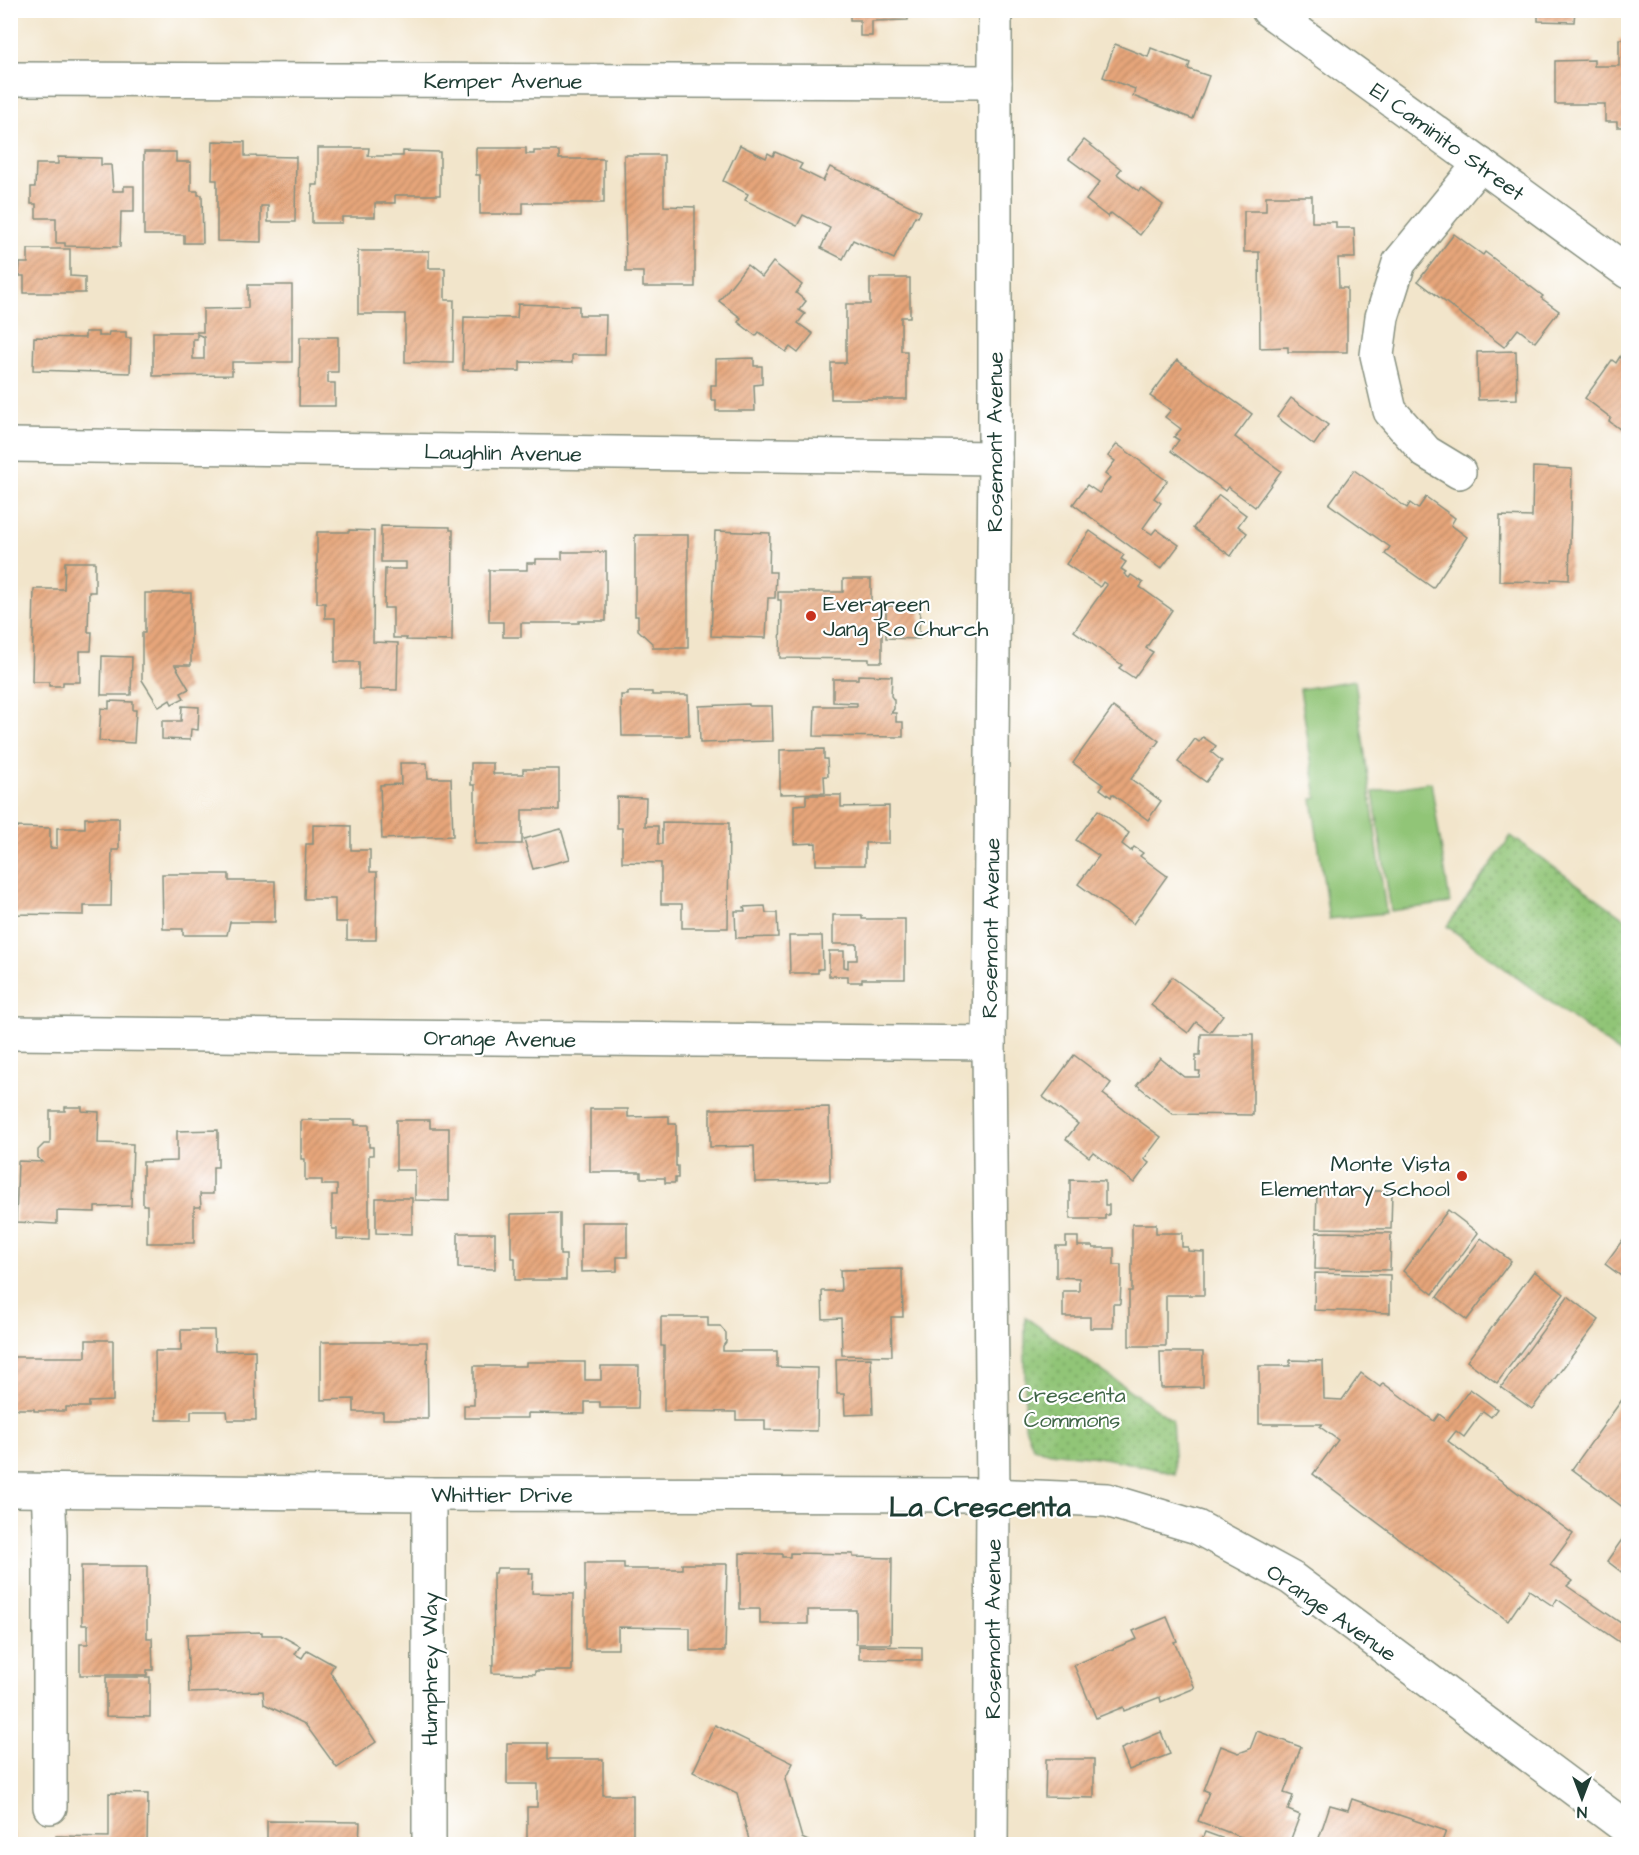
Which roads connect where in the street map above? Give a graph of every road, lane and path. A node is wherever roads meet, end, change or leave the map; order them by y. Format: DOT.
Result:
graph roads {
  1 [pos="995,10"];
  2 [pos="1268,10"];
  3 [pos="10,79"];
  4 [pos="995,82"];
  5 [pos="1480,165"];
  6 [pos="1629,272"];
  7 [pos="10,445"];
  8 [pos="995,458"];
  9 [pos="1459,472"];
  10 [pos="10,1033"];
  11 [pos="989,1043"];
  12 [pos="10,1490"];
  13 [pos="48,1490"];
  14 [pos="429,1494"];
  15 [pos="993,1495"];
  16 [pos="50,1807"];
  17 [pos="1629,1829"];
  18 [pos="429,1845"];
  19 [pos="991,1845"];
  1 -- 4 [label="street, Rosemont Avenue"];
  2 -- 5 [label="street, El Caminito Street"];
  3 -- 4 [label="street, Kemper Avenue"];
  4 -- 8 [label="street, Rosemont Avenue"];
  5 -- 6 [label="street, El Caminito Street"];
  5 -- 9 [label="street"];
  7 -- 8 [label="street, Laughlin Avenue"];
  8 -- 11 [label="street, Rosemont Avenue"];
  10 -- 11 [label="street, Orange Avenue"];
  11 -- 15 [label="street, Rosemont Avenue"];
  12 -- 13 [label="street, Whittier Drive"];
  13 -- 14 [label="street, Whittier Drive"];
  13 -- 16 [label="street"];
  14 -- 15 [label="street, Whittier Drive"];
  14 -- 18 [label="street, Humphrey Way"];
  15 -- 17 [label="street, Orange Avenue"];
  15 -- 19 [label="street, Rosemont Avenue"];
}
